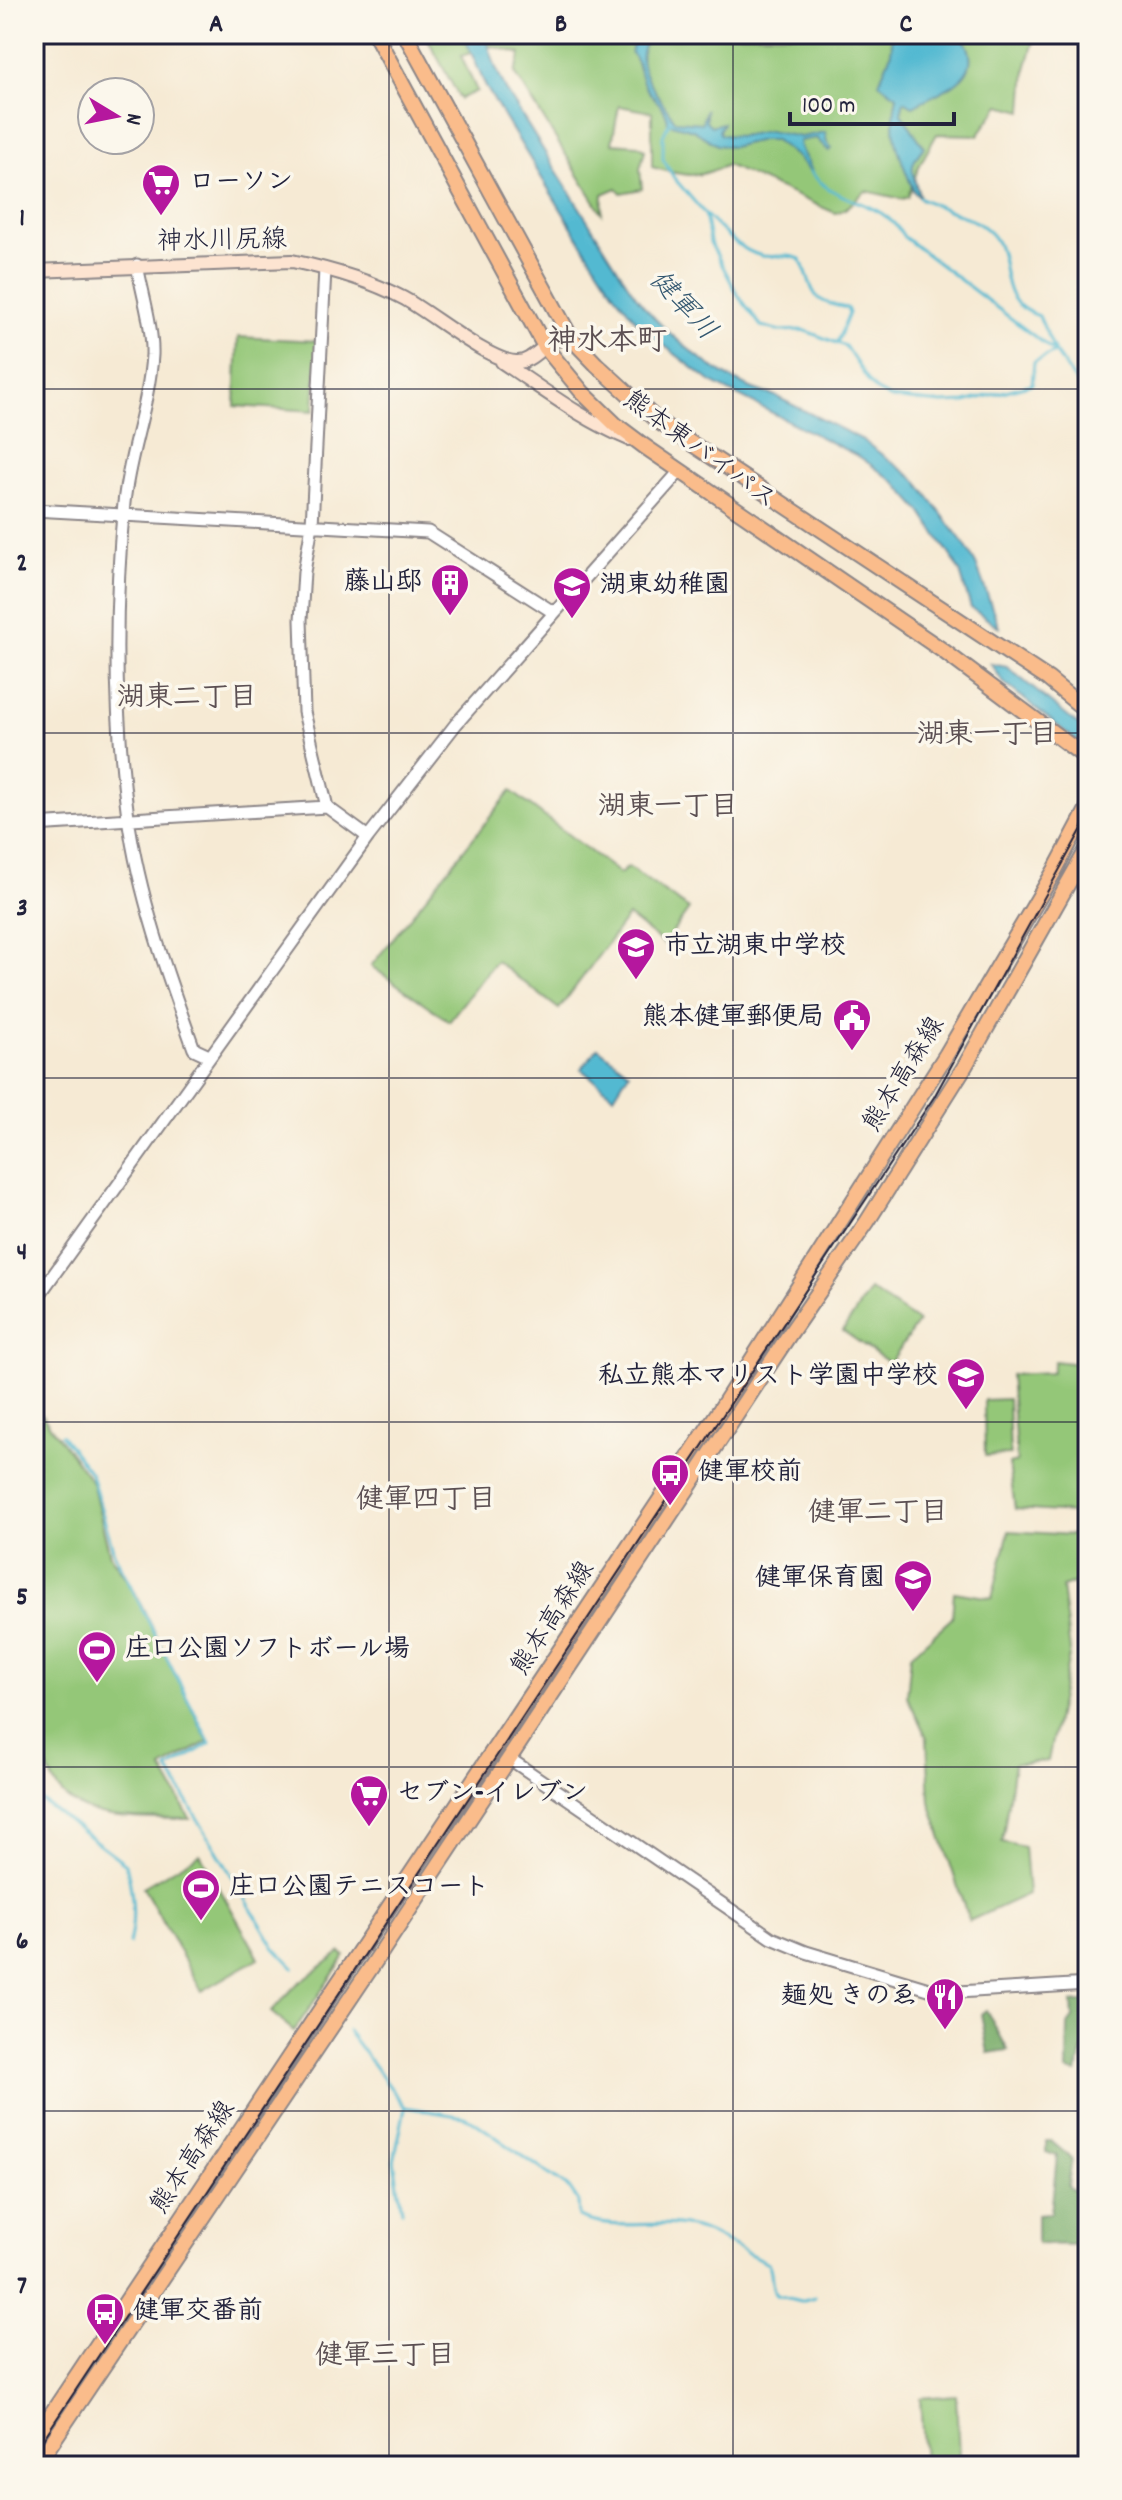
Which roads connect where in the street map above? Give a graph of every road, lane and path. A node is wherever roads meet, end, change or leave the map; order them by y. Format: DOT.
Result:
graph roads {
  1 [pos="375,34"];
  2 [pos="405,34"];
  3 [pos="137,265"];
  4 [pos="325,269"];
  5 [pos="34,271"];
  6 [pos="571,338"];
  7 [pos="545,347"];
  8 [pos="490,353"];
  9 [pos="644,446"];
  10 [pos="680,471"];
  11 [pos="34,510"];
  12 [pos="124,515"];
  13 [pos="312,525"];
  14 [pos="553,612"];
  15 [pos="1088,712"];
  16 [pos="1088,759"];
  17 [pos="327,807"];
  18 [pos="1088,808"];
  19 [pos="128,820"];
  20 [pos="34,825"];
  21 [pos="368,837"];
  22 [pos="1088,848"];
  23 [pos="209,1056"];
  24 [pos="34,1302"];
  25 [pos="510,1759"];
  26 [pos="1088,1984"];
  27 [pos="34,2440"];
  28 [pos="36,2466"];
  1 -- 7 [label="main road, 熊本東バイパス"];
  2 -- 6 [label="main road, 熊本東バイパス"];
  3 -- 4 [label="main road, 神水川尻線"];
  3 -- 5 [label="main road, 神水川尻線"];
  3 -- 12 [label="street"];
  4 -- 8 [label="main road, 神水川尻線"];
  4 -- 13 [label="street"];
  6 -- 7 [label="main road, 神水川尻線"];
  6 -- 15 [label="main road, 熊本東バイパス"];
  7 -- 8 [label="main road, 神水川尻線"];
  7 -- 9 [label="main road, 熊本東バイパス"];
  8 -- 9 [label="main road"];
  9 -- 10 [label="main road, 熊本東バイパス"];
  10 -- 14 [label="street"];
  10 -- 16 [label="main road, 熊本東バイパス"];
  11 -- 12 [label="street"];
  12 -- 13 [label="street"];
  12 -- 19 [label="street"];
  13 -- 14 [label="street"];
  13 -- 17 [label="street"];
  14 -- 21 [label="street"];
  17 -- 19 [label="street"];
  17 -- 21 [label="street"];
  18 -- 27 [label="main road, 熊本高森線"];
  19 -- 20 [label="street"];
  19 -- 23 [label="street"];
  21 -- 23 [label="street"];
  22 -- 25 [label="main road, 熊本高森線"];
  23 -- 24 [label="street"];
  25 -- 26 [label="street"];
  25 -- 28 [label="main road, 熊本高森線"];
}
